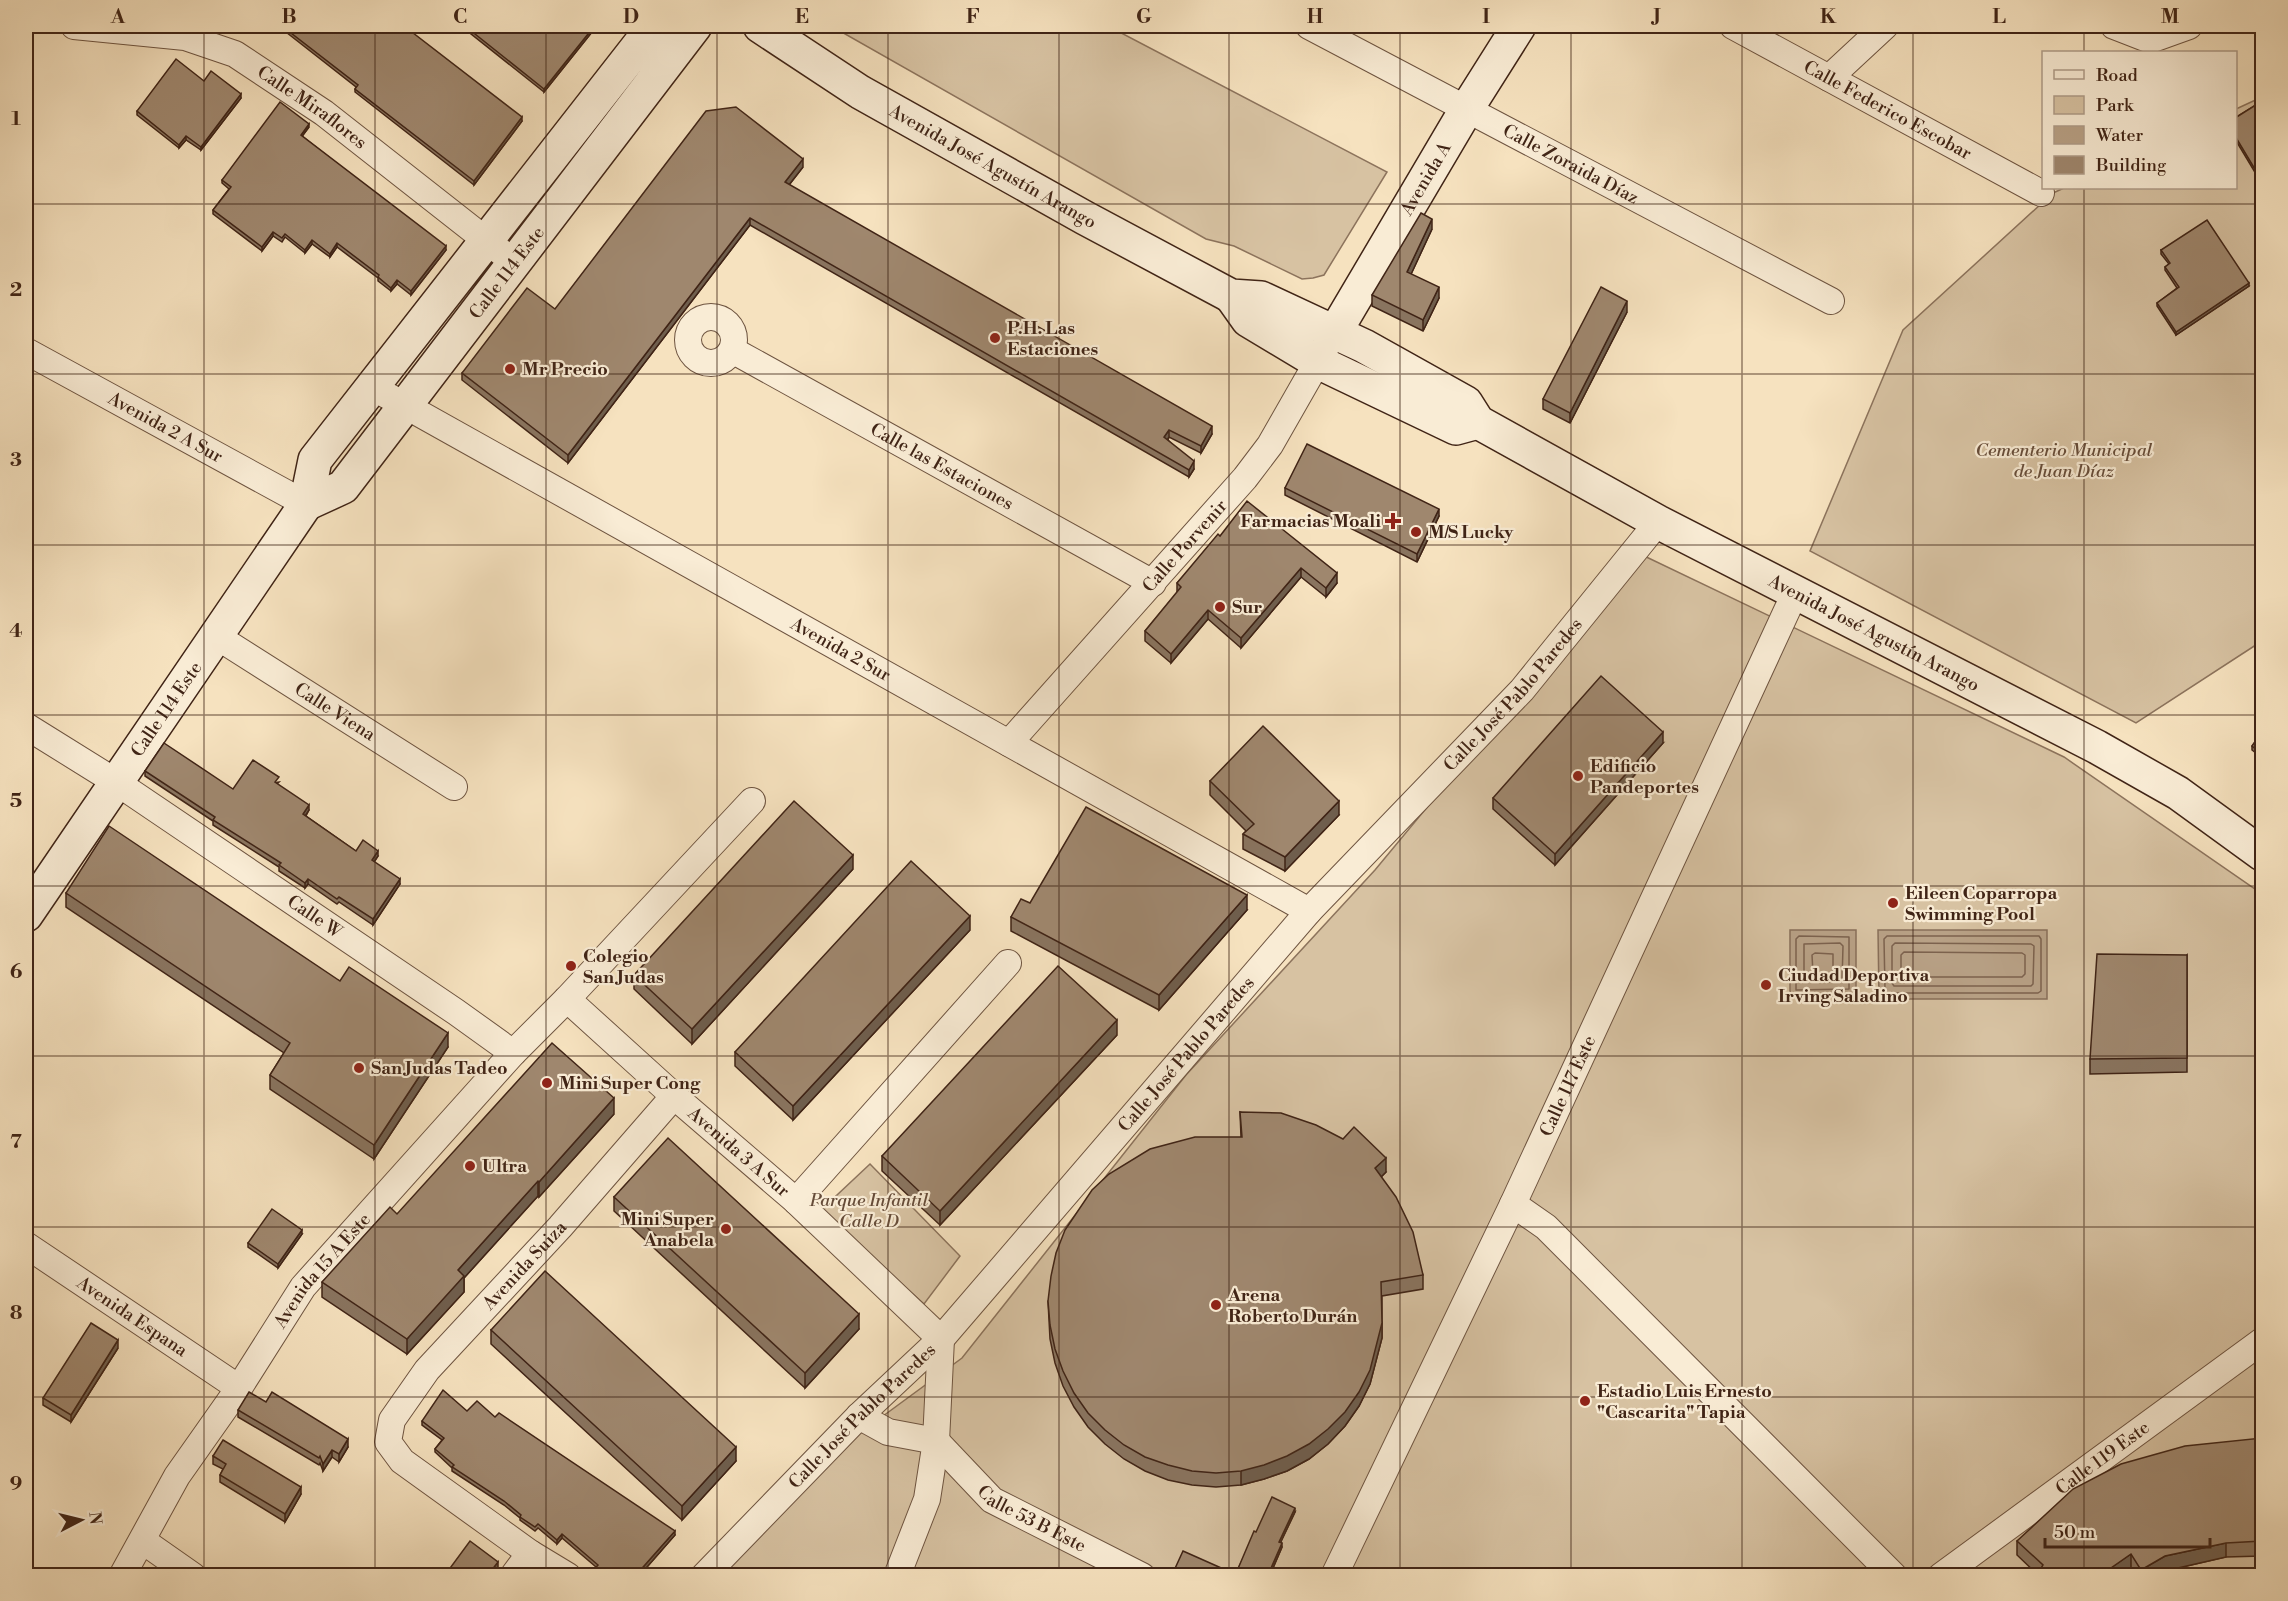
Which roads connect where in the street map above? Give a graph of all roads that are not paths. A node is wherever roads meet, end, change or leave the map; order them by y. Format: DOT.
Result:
graph roads {
  1 [pos="74,26"];
  2 [pos="654,26"];
  3 [pos="695,26"];
  4 [pos="760,26"];
  5 [pos="1309,26"];
  6 [pos="1519,26"];
  7 [pos="1733,26"];
  8 [pos="1885,26"];
  9 [pos="2115,26"];
  10 [pos="2189,26"];
  11 [pos="1829,78"];
  12 [pos="1466,110"];
  13 [pos="2041,193"];
  14 [pos="487,241"];
  15 [pos="515,263"];
  16 [pos="1231,296"];
  17 [pos="1831,302"];
  18 [pos="1335,332"];
  19 [pos="732,350"];
  20 [pos="26,351"];
  21 [pos="1318,362"];
  22 [pos="372,387"];
  23 [pos="405,405"];
  24 [pos="1478,422"];
  25 [pos="306,504"];
  26 [pos="1658,522"];
  27 [pos="1153,584"];
  28 [pos="1795,593"];
  29 [pos="216,636"];
  30 [pos="26,726"];
  31 [pos="1009,743"];
  32 [pos="116,782"];
  33 [pos="454,787"];
  34 [pos="752,801"];
  35 [pos="2262,854"];
  36 [pos="1309,910"];
  37 [pos="26,915"];
  38 [pos="1008,963"];
  39 [pos="567,999"];
  40 [pos="513,1053"];
  41 [pos="674,1096"];
  42 [pos="796,1201"];
  43 [pos="1513,1204"];
  44 [pos="26,1245"];
  45 [pos="941,1339"];
  46 [pos="2262,1341"];
  47 [pos="239,1388"];
  48 [pos="859,1416"];
  49 [pos="936,1440"];
  50 [pos="143,1541"];
  51 [pos="530,1553"];
  52 [pos="122,1575"];
  53 [pos="194,1575"];
  54 [pos="513,1575"];
  55 [pos="568,1575"];
  56 [pos="704,1575"];
  57 [pos="897,1575"];
  58 [pos="1142,1575"];
  59 [pos="1334,1575"];
  60 [pos="1894,1575"];
  61 [pos="1941,1575"];
  1 -- 14 [label="street, Calle Miraflores"];
  2 -- 14 [label="street, Calle 114 Este"];
  3 -- 15 [label="street, Calle 114 Este"];
  4 -- 16 [label="street, Avenida José Agustín Arango"];
  5 -- 12 [label="street, Calle Zoraida Díaz"];
  6 -- 12 [label="street, Avenida A"];
  7 -- 11 [label="street, Calle Federico Escobar"];
  8 -- 11 [label="street"];
  9 -- 10 [label="street"];
  11 -- 13 [label="street, Calle Federico Escobar"];
  12 -- 17 [label="street, Calle Zoraida Díaz"];
  12 -- 18 [label="street, Avenida A"];
  14 -- 15 [label="street, Calle Miraflores"];
  14 -- 22 [label="street, Calle 114 Este"];
  15 -- 23 [label="street, Calle 114 Este"];
  16 -- 18 [label="street, Avenida José Agustín Arango"];
  16 -- 21 [label="street, Avenida José Agustín Arango"];
  18 -- 21 [label="street, Calle Porvenir"];
  18 -- 24 [label="street, Avenida José Agustín Arango"];
  19 -- 27 [label="street, Calle las Estaciones"];
  20 -- 25 [label="street, Avenida 2 A Sur"];
  21 -- 24 [label="street, Avenida José Agustín Arango"];
  21 -- 27 [label="street, Calle Porvenir"];
  22 -- 23 [label="street, Avenida 2 Sur"];
  22 -- 25 [label="street, Calle 114 Este"];
  23 -- 25 [label="street, Calle 114 Este"];
  23 -- 31 [label="street, Avenida 2 Sur"];
  24 -- 26 [label="street, Avenida José Agustín Arango"];
  25 -- 29 [label="street, Calle 114 Este"];
  26 -- 28 [label="street, Avenida José Agustín Arango"];
  26 -- 36 [label="street, Calle José Pablo Paredes"];
  27 -- 31 [label="street, Calle Porvenir"];
  28 -- 35 [label="street, Avenida José Agustín Arango"];
  28 -- 43 [label="street, Calle 117 Este"];
  29 -- 32 [label="street, Calle 114 Este"];
  29 -- 33 [label="street, Calle Viena"];
  30 -- 32 [label="street, Calle W"];
  31 -- 36 [label="street, Avenida 2 Sur"];
  32 -- 37 [label="street, Calle 114 Este"];
  32 -- 40 [label="street, Calle W"];
  34 -- 39 [label="street, Avenida 15 A Este"];
  36 -- 45 [label="street, Calle José Pablo Paredes"];
  38 -- 42 [label="street"];
  39 -- 40 [label="street, Avenida 15 A Este"];
  39 -- 41 [label="street, Avenida 3 A Sur"];
  40 -- 47 [label="street, Avenida 15 A Este"];
  41 -- 42 [label="street, Avenida 3 A Sur"];
  41 -- 51 [label="street, Avenida Suiza"];
  42 -- 45 [label="street, Avenida 3 A Sur"];
  43 -- 59 [label="street, Calle 117 Este"];
  43 -- 60 [label="street"];
  44 -- 47 [label="street, Avenida Espana"];
  45 -- 48 [label="street, Calle José Pablo Paredes"];
  45 -- 49 [label="street"];
  46 -- 61 [label="street, Calle 119 Este"];
  47 -- 50 [label="street, Avenida 15 A Este"];
  48 -- 49 [label="street"];
  48 -- 56 [label="street, Calle José Pablo Paredes"];
  49 -- 57 [label="street"];
  49 -- 58 [label="street, Calle 53 B Este"];
  50 -- 52 [label="street, Avenida 15 A Este"];
  50 -- 53 [label="street"];
  51 -- 54 [label="street"];
  51 -- 55 [label="street"];
}
